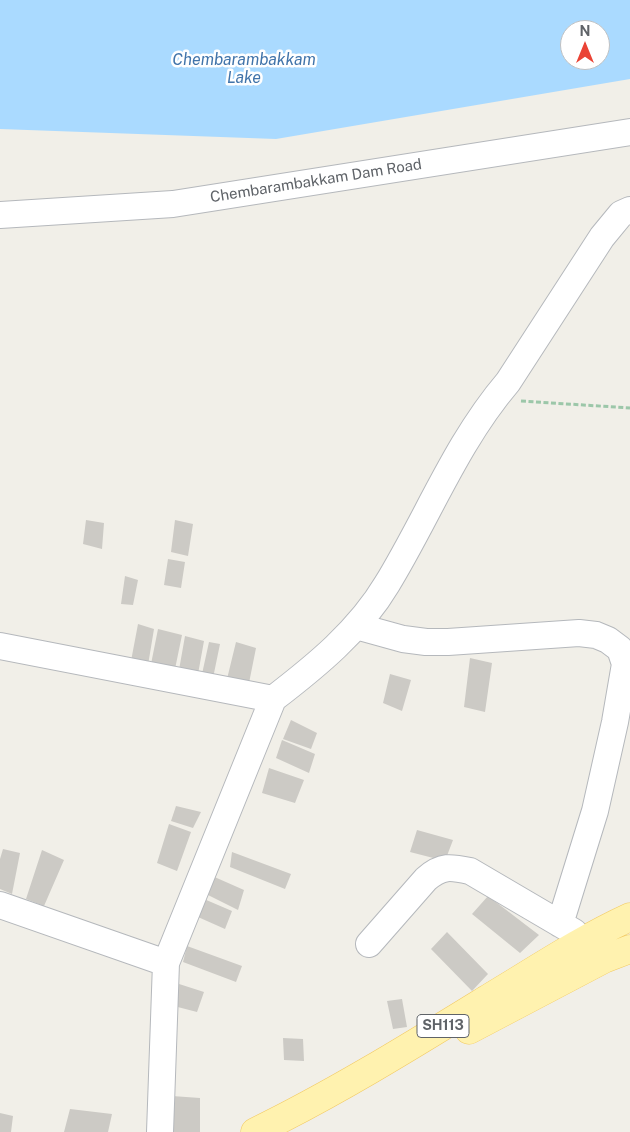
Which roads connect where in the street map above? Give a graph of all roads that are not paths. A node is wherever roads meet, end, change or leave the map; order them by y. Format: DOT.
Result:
graph roads {
  1 [pos="630,132"];
  2 [pos="630,210"];
  3 [pos="0,215"];
  4 [pos="356,626"];
  5 [pos="0,646"];
  6 [pos="273,699"];
  7 [pos="0,905"];
  8 [pos="630,917"];
  9 [pos="560,924"];
  10 [pos="369,944"];
  11 [pos="630,949"];
  12 [pos="596,950"];
  13 [pos="166,963"];
  14 [pos="160,1132"];
  15 [pos="255,1132"];
  16 [pos="285,1132"];
  1 -- 3 [label="street, Chembarambakkam Dam Road"];
  2 -- 4 [label="street"];
  4 -- 6 [label="street"];
  4 -- 9 [label="street"];
  5 -- 6 [label="street"];
  6 -- 13 [label="street"];
  7 -- 13 [label="street"];
  8 -- 12 [label="main road, SH113"];
  9 -- 10 [label="street"];
  9 -- 12 [label="street"];
  11 -- 12 [label="main road, SH113"];
  12 -- 15 [label="main road, SH113"];
  12 -- 16 [label="main road, SH113"];
  13 -- 14 [label="street"];
}
